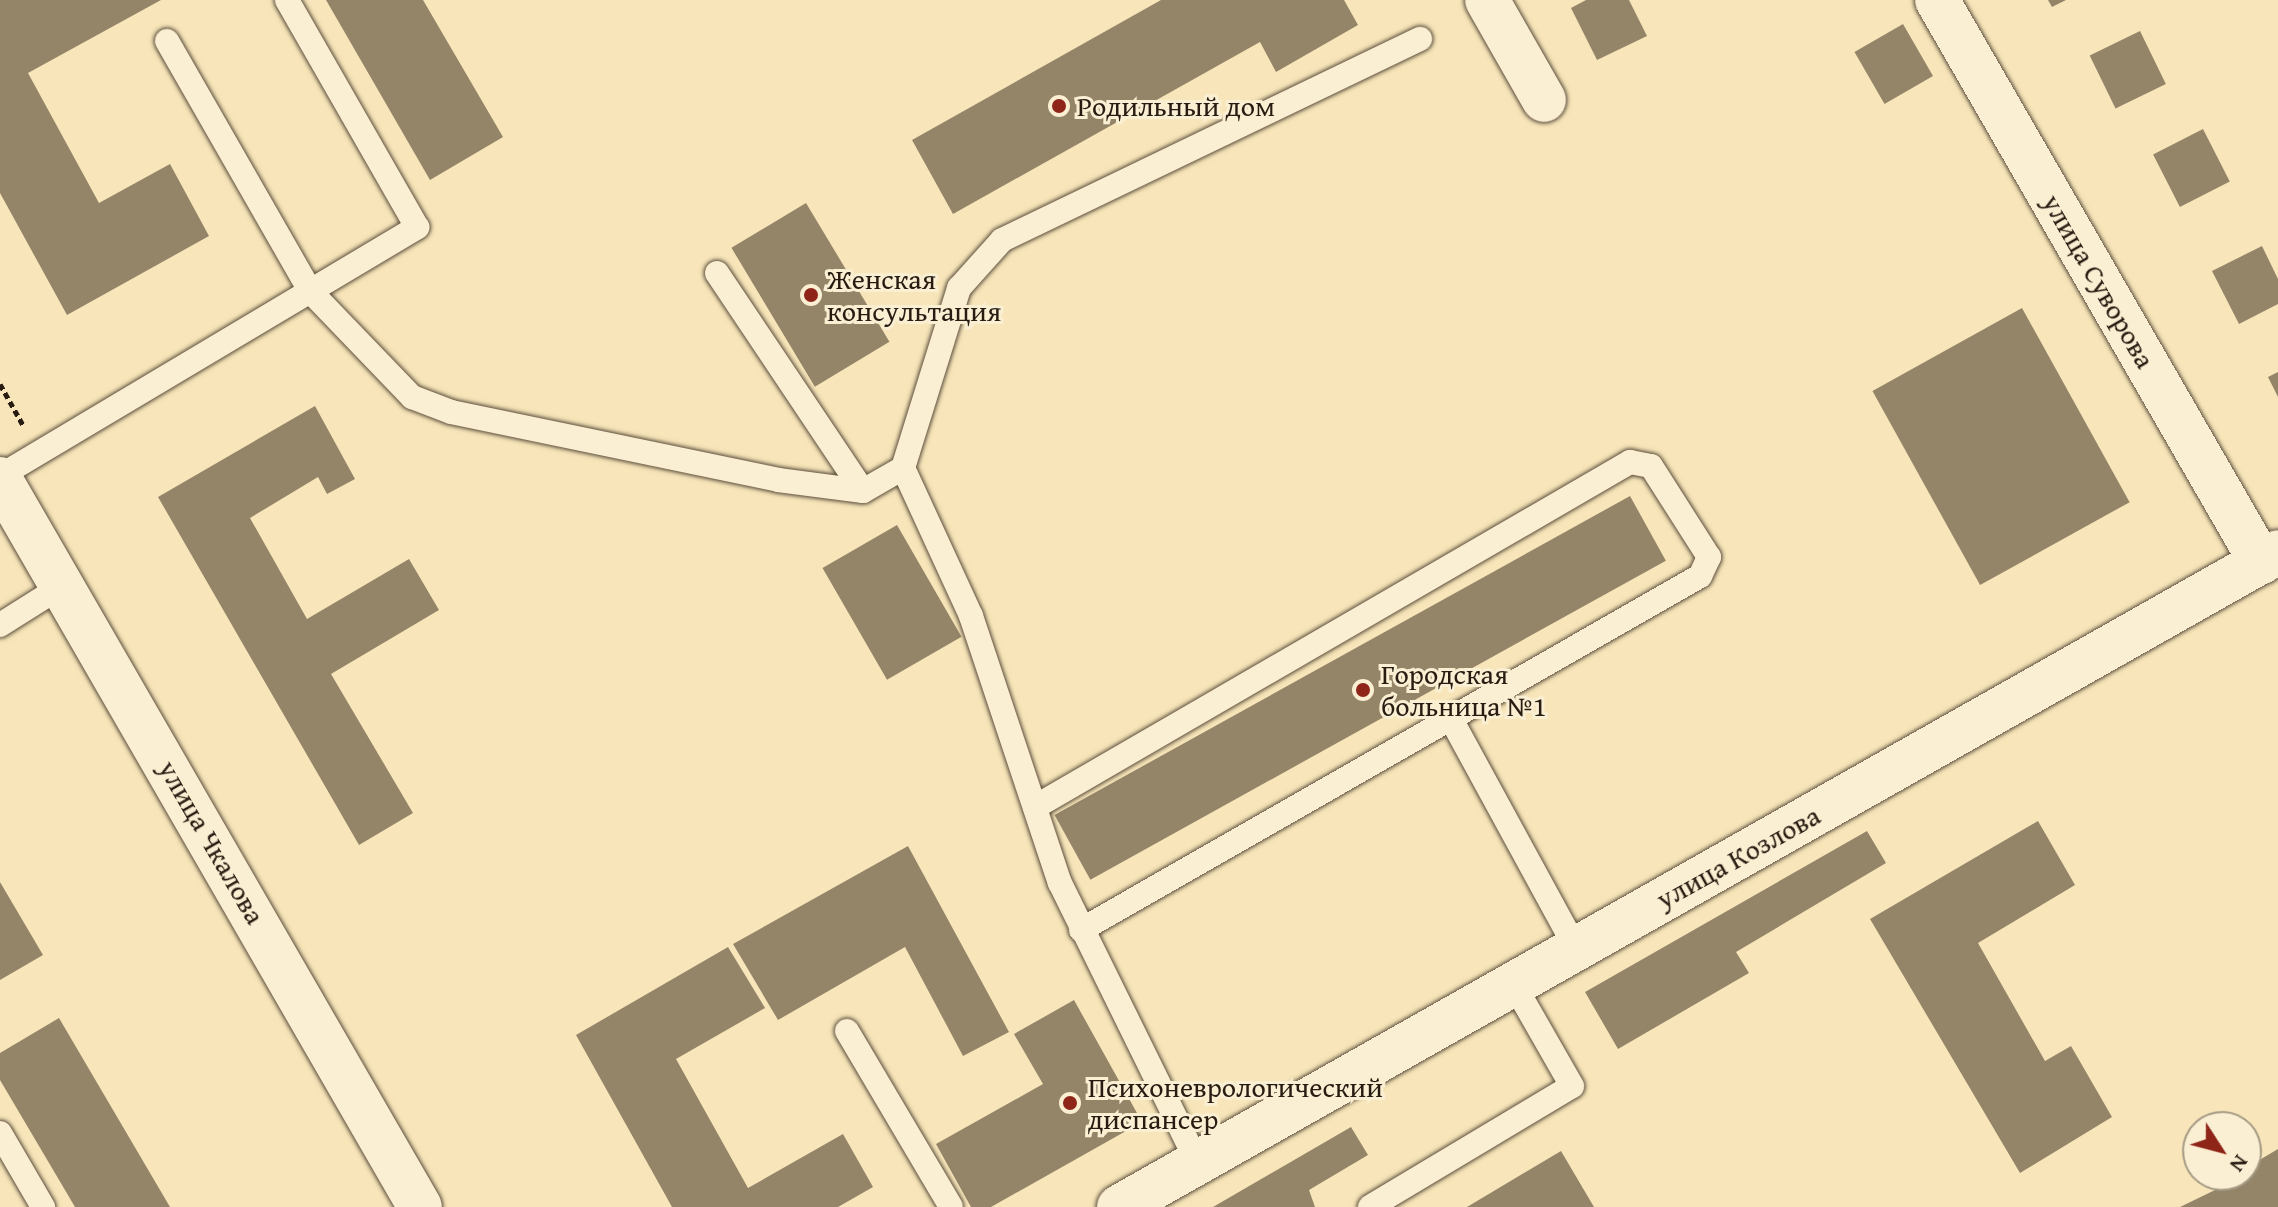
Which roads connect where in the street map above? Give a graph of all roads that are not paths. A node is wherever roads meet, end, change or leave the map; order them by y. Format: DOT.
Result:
graph roads {
  1 [pos="287,0"];
  2 [pos="1487,0"];
  3 [pos="1937,0"];
  4 [pos="1420,39"];
  5 [pos="167,41"];
  6 [pos="1544,100"];
  7 [pos="717,273"];
  8 [pos="311,292"];
  9 [pos="903,468"];
  10 [pos="0,477"];
  11 [pos="863,491"];
  12 [pos="2269,557"];
  13 [pos="62,586"];
  14 [pos="0,625"];
  15 [pos="1451,719"];
  16 [pos="1035,807"];
  17 [pos="1081,930"];
  18 [pos="1576,948"];
  19 [pos="1513,983"];
  20 [pos="847,1031"];
  21 [pos="0,1133"];
  22 [pos="1197,1161"];
  23 [pos="43,1207"];
  24 [pos="420,1207"];
  25 [pos="951,1207"];
  26 [pos="1119,1207"];
  27 [pos="1370,1207"];
  1 -- 8 [label="lane"];
  2 -- 6 [label="street"];
  3 -- 12 [label="street, улица Суворова"];
  4 -- 9 [label="lane"];
  5 -- 8 [label="lane"];
  7 -- 11 [label="lane"];
  8 -- 10 [label="lane"];
  8 -- 11 [label="lane"];
  9 -- 11 [label="lane"];
  9 -- 16 [label="lane"];
  10 -- 13 [label="street, улица Чкалова"];
  12 -- 18 [label="street, улица Козлова"];
  13 -- 14 [label="lane"];
  13 -- 24 [label="street, улица Чкалова"];
  15 -- 16 [label="lane"];
  15 -- 17 [label="lane"];
  15 -- 18 [label="lane"];
  16 -- 17 [label="lane"];
  17 -- 22 [label="lane"];
  18 -- 19 [label="street, улица Козлова"];
  19 -- 22 [label="street, улица Козлова"];
  19 -- 27 [label="lane"];
  20 -- 25 [label="lane"];
  21 -- 23 [label="lane"];
  22 -- 26 [label="street, улица Козлова"];
}
